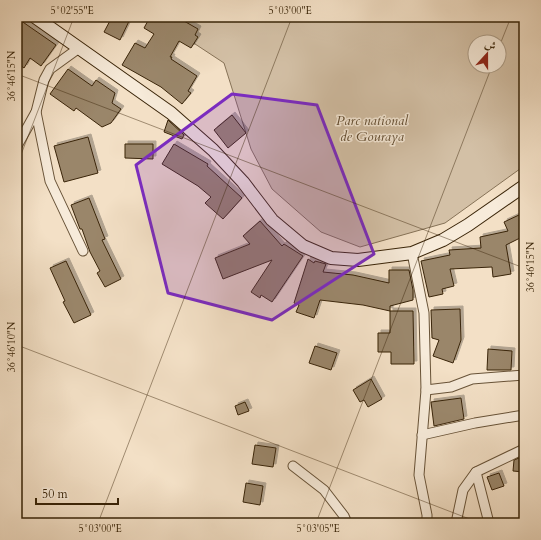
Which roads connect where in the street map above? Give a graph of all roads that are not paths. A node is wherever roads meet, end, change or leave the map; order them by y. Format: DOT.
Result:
graph roads {
  1 [pos="35,17"];
  2 [pos="79,48"];
  3 [pos="36,112"];
  4 [pos="17,146"];
  5 [pos="524,186"];
  6 [pos="83,251"];
  7 [pos="414,252"];
  8 [pos="524,375"];
  9 [pos="426,390"];
  10 [pos="524,415"];
  11 [pos="422,435"];
  12 [pos="524,449"];
  13 [pos="293,466"];
  14 [pos="476,472"];
  15 [pos="347,523"];
  16 [pos="427,523"];
  17 [pos="456,523"];
  18 [pos="489,523"];
  1 -- 2 [label="main road"];
  2 -- 3 [label="street"];
  2 -- 7 [label="main road"];
  3 -- 4 [label="street"];
  3 -- 6 [label="street"];
  5 -- 7 [label="main road"];
  7 -- 9 [label="street"];
  8 -- 9 [label="street"];
  9 -- 11 [label="street"];
  10 -- 11 [label="street"];
  11 -- 16 [label="street"];
  12 -- 14 [label="street"];
  13 -- 15 [label="street"];
  14 -- 17 [label="street"];
  14 -- 18 [label="street"];
}
